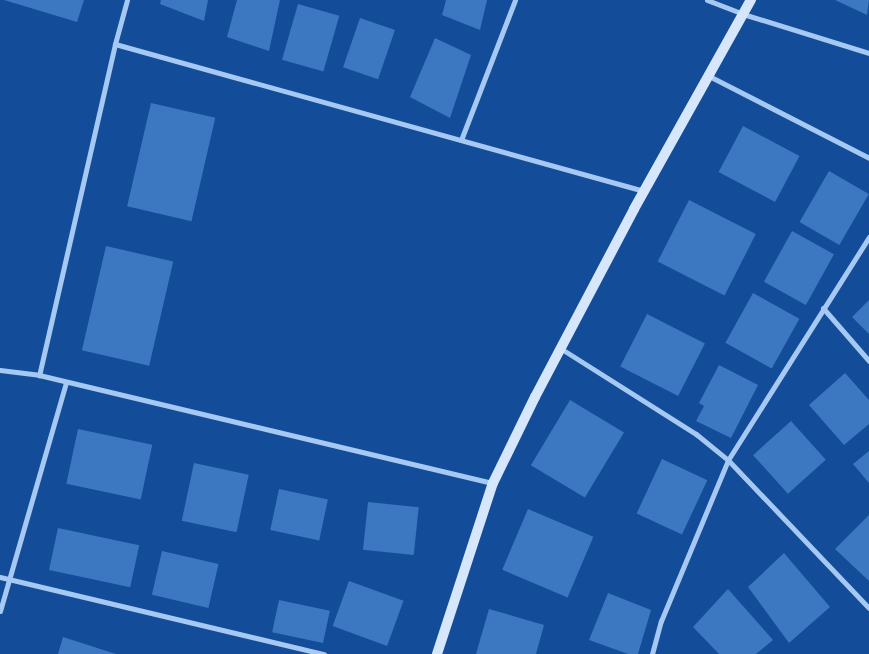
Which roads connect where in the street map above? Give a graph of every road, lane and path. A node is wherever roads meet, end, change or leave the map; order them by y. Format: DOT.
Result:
graph roads {
  1 [pos="127,0"];
  2 [pos="515,0"];
  3 [pos="707,0"];
  4 [pos="751,0"];
  5 [pos="742,14"];
  6 [pos="115,44"];
  7 [pos="869,53"];
  8 [pos="708,76"];
  9 [pos="461,140"];
  10 [pos="869,158"];
  11 [pos="644,191"];
  12 [pos="869,236"];
  13 [pos="823,308"];
  14 [pos="560,348"];
  15 [pos="869,360"];
  16 [pos="0,370"];
  17 [pos="39,375"];
  18 [pos="66,382"];
  19 [pos="728,460"];
  20 [pos="493,483"];
  21 [pos="0,577"];
  22 [pos="9,579"];
  23 [pos="869,608"];
  24 [pos="0,611"];
  25 [pos="324,654"];
  26 [pos="437,654"];
  27 [pos="652,654"];
  1 -- 6 [label="street"];
  2 -- 9 [label="street"];
  3 -- 5 [label="street"];
  4 -- 5 [label="street"];
  5 -- 7 [label="street"];
  5 -- 8 [label="street"];
  6 -- 9 [label="street"];
  6 -- 17 [label="street"];
  8 -- 10 [label="street"];
  8 -- 11 [label="street"];
  9 -- 11 [label="street"];
  11 -- 14 [label="street"];
  12 -- 13 [label="street"];
  13 -- 15 [label="street"];
  13 -- 19 [label="street"];
  14 -- 19 [label="street"];
  14 -- 20 [label="street"];
  16 -- 17 [label="street"];
  17 -- 18 [label="street"];
  18 -- 20 [label="street"];
  18 -- 22 [label="street"];
  19 -- 23 [label="street"];
  19 -- 27 [label="street"];
  20 -- 26 [label="street"];
  21 -- 22 [label="street"];
  22 -- 24 [label="street"];
  22 -- 25 [label="street"];
}
